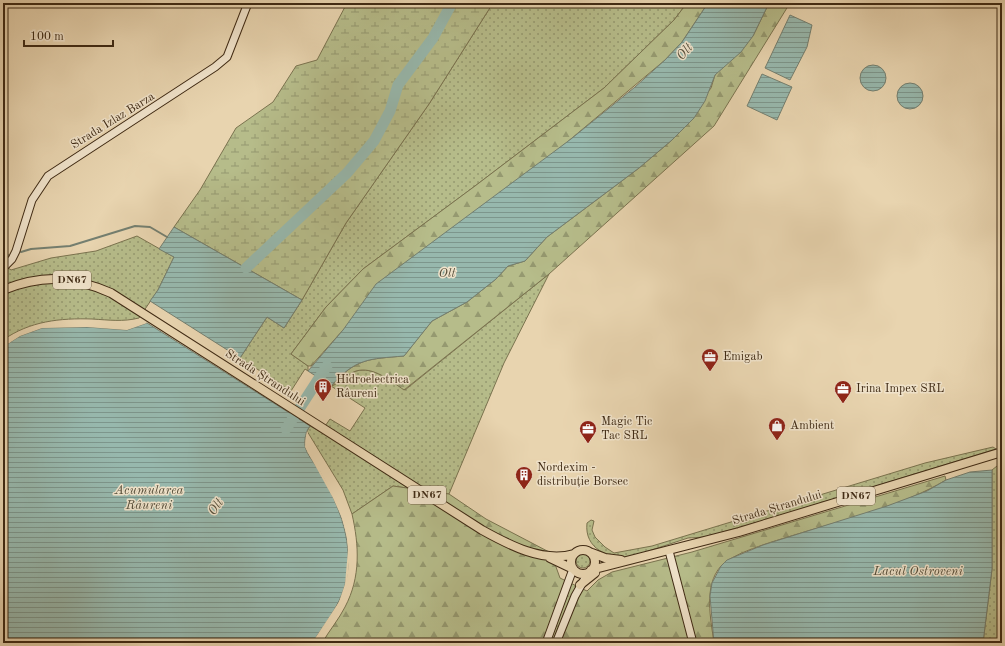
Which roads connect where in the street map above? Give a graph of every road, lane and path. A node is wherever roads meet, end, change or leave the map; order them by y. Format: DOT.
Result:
graph roads {
  1 [pos="248,3"];
  2 [pos="3,268"];
  3 [pos="3,290"];
  4 [pos="1002,452"];
  5 [pos="669,551"];
  6 [pos="592,553"];
  7 [pos="574,554"];
  8 [pos="548,556"];
  9 [pos="558,561"];
  10 [pos="626,561"];
  11 [pos="606,566"];
  12 [pos="573,569"];
  13 [pos="589,572"];
  14 [pos="568,584"];
  15 [pos="580,585"];
  16 [pos="546,643"];
  17 [pos="556,643"];
  18 [pos="693,643"];
  1 -- 2 [label="main road, Strada Izlaz Barza"];
  3 -- 8 [label="main road, Strada Ștrandului / DN67"];
  4 -- 5 [label="main road, Strada Ștrandului / DN67"];
  5 -- 10 [label="main road, Strada Ștrandului / DN67"];
  5 -- 18 [label="main road"];
  6 -- 7 [label="main road, Strada Ștrandului / DN67"];
  6 -- 10 [label="main road, Strada Ștrandului / DN67"];
  6 -- 13 [label="main road"];
  7 -- 8 [label="main road, Strada Ștrandului / DN67"];
  7 -- 12 [label="main road"];
  8 -- 9 [label="main road, Strada Ștrandului / DN67"];
  9 -- 12 [label="main road, Strada Ștrandului / DN67"];
  9 -- 14 [label="main road"];
  10 -- 11 [label="main road, Strada Ștrandului / DN67"];
  11 -- 13 [label="main road, Strada Ștrandului / DN67"];
  11 -- 15 [label="main road"];
  12 -- 13 [label="main road, Strada Ștrandului / DN67"];
  12 -- 14 [label="main road"];
  13 -- 15 [label="main road"];
  14 -- 16 [label="main road"];
  15 -- 17 [label="main road"];
}
